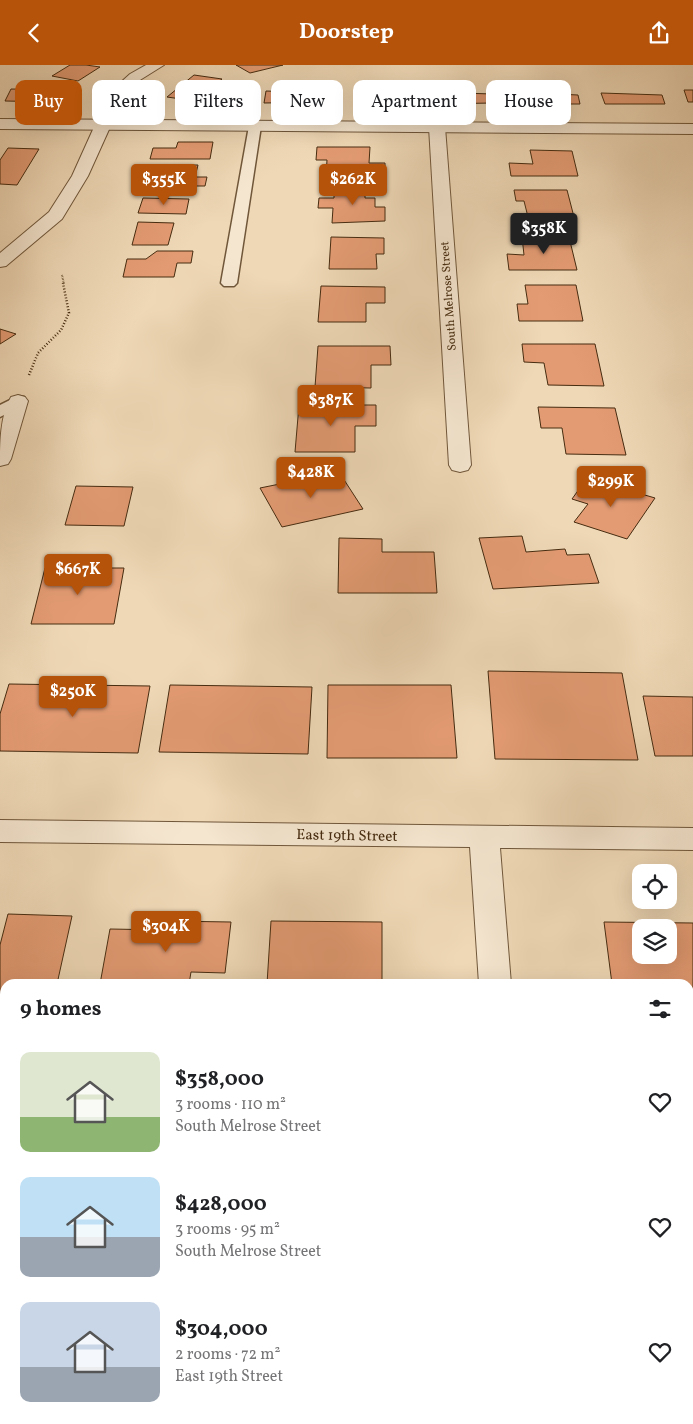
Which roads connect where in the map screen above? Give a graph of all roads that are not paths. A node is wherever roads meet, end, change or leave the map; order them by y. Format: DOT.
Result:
graph roads {
  1 [pos="158,65"];
  2 [pos="131,80"];
  3 [pos="0,124"];
  4 [pos="92,125"];
  5 [pos="103,125"];
  6 [pos="256,126"];
  7 [pos="437,127"];
  8 [pos="693,129"];
  9 [pos="0,262"];
  10 [pos="229,283"];
  11 [pos="18,401"];
  12 [pos="0,411"];
  13 [pos="0,459"];
  14 [pos="460,465"];
  15 [pos="0,831"];
  16 [pos="484,837"];
  17 [pos="693,839"];
  18 [pos="495,979"];
  1 -- 2 [label="street"];
  3 -- 4 [label="street"];
  5 -- 6 [label="street"];
  5 -- 9 [label="street"];
  6 -- 7 [label="street"];
  6 -- 10 [label="lane"];
  7 -- 8 [label="street"];
  7 -- 14 [label="street, South Melrose Street"];
  11 -- 12 [label="lane"];
  11 -- 13 [label="street"];
  15 -- 16 [label="street, East 19th Street"];
  16 -- 17 [label="street, East 19th Street"];
  16 -- 18 [label="street"];
}
